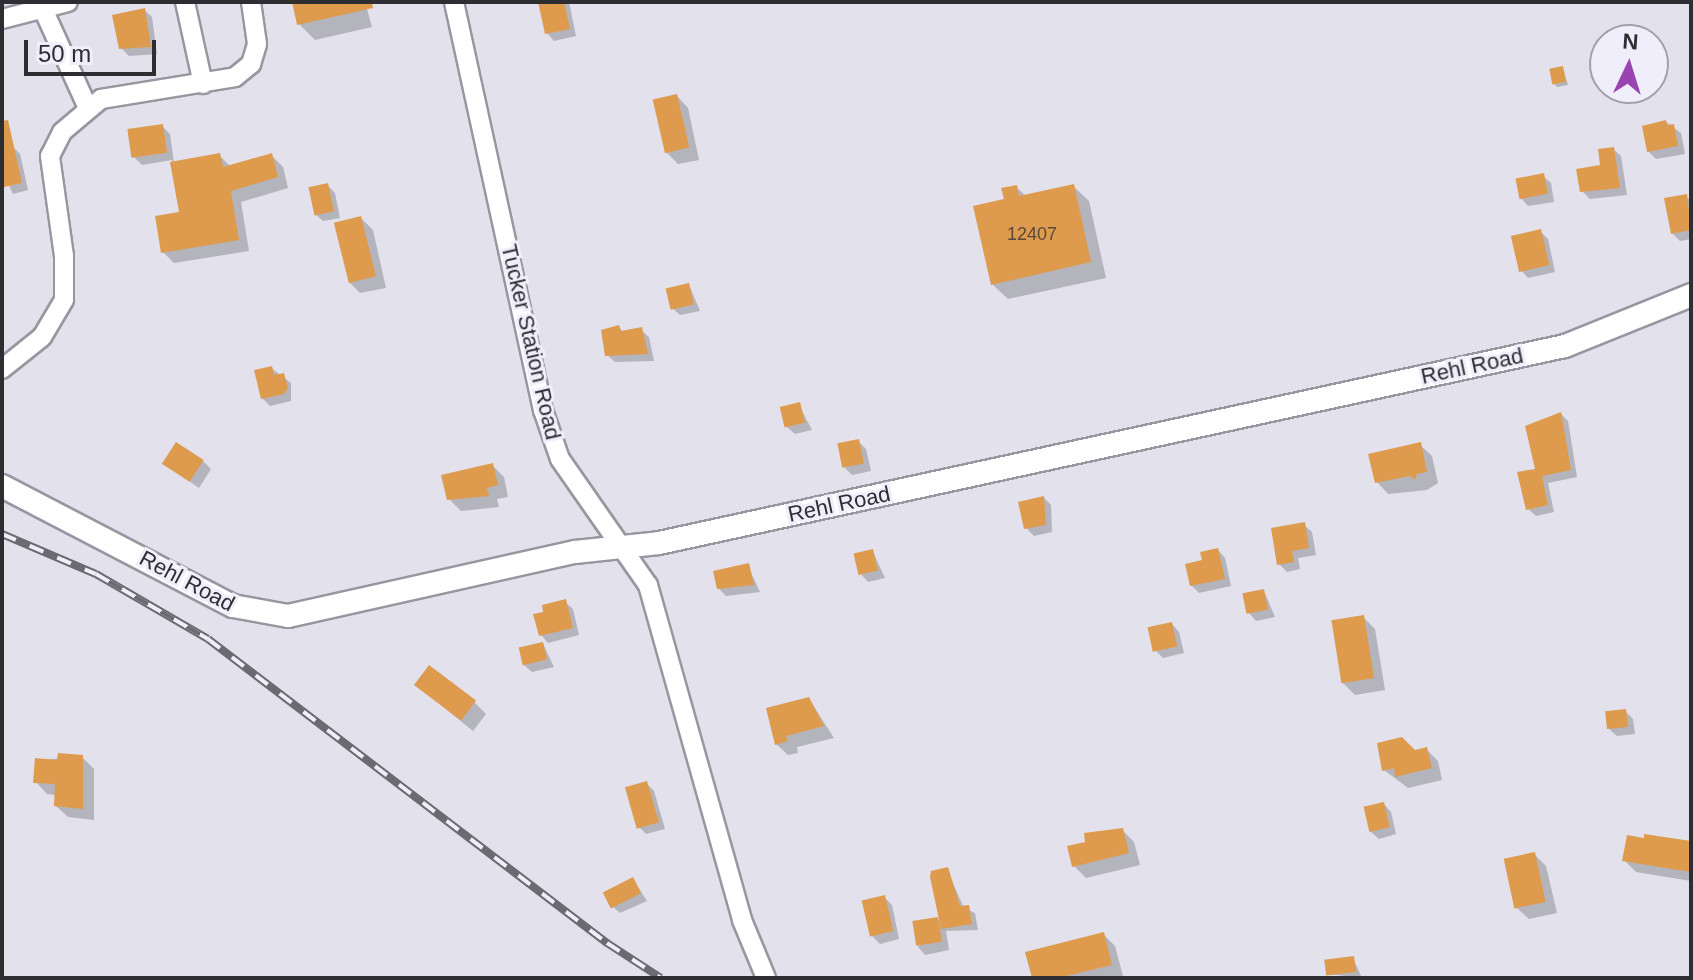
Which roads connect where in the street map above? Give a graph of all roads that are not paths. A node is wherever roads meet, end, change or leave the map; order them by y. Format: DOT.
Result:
graph roads {
  1 [pos="68,2"];
  2 [pos="185,2"];
  3 [pos="251,2"];
  4 [pos="454,2"];
  5 [pos="43,9"];
  6 [pos="2,19"];
  7 [pos="203,84"];
  8 [pos="88,108"];
  9 [pos="1691,295"];
  10 [pos="2,369"];
  11 [pos="2,486"];
  12 [pos="625,546"];
  13 [pos="766,978"];
  1 -- 5 [label="street"];
  2 -- 7 [label="street"];
  3 -- 7 [label="street"];
  4 -- 12 [label="street, Tucker Station Road"];
  5 -- 6 [label="street"];
  5 -- 8 [label="street"];
  7 -- 8 [label="street"];
  8 -- 10 [label="street"];
  9 -- 12 [label="street, Rehl Road"];
  11 -- 12 [label="street, Rehl Road"];
  12 -- 13 [label="street, Tucker Station Road"];
}
